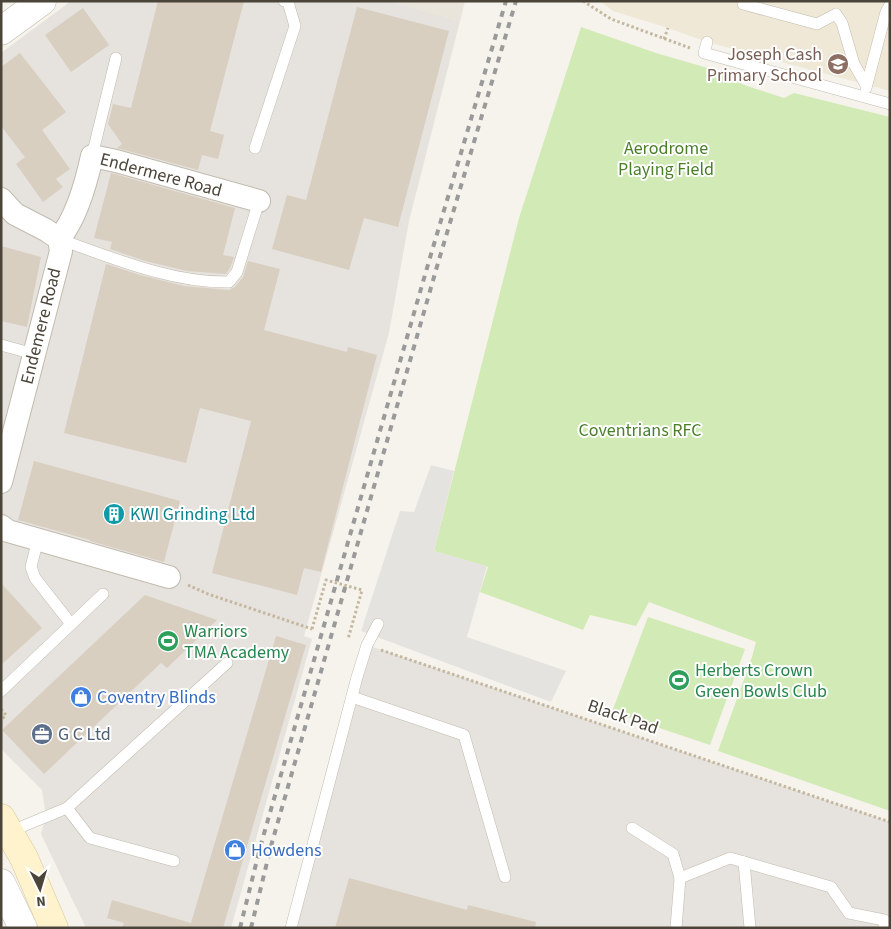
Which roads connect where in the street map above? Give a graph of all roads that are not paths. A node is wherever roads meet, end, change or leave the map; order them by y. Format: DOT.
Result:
graph roads {
  1 [pos="42,1"];
  2 [pos="284,1"];
  3 [pos="743,4"];
  4 [pos="890,6"];
  5 [pos="1,31"];
  6 [pos="706,48"];
  7 [pos="116,58"];
  8 [pos="865,91"];
  9 [pos="890,104"];
  10 [pos="255,148"];
  11 [pos="92,156"];
  12 [pos="1,198"];
  13 [pos="259,201"];
  14 [pos="59,239"];
  15 [pos="1,346"];
  16 [pos="34,354"];
  17 [pos="5,453"];
  18 [pos="1,482"];
  19 [pos="1,526"];
  20 [pos="38,539"];
  21 [pos="169,577"];
  22 [pos="103,594"];
  23 [pos="71,624"];
  24 [pos="378,624"];
  25 [pos="227,663"];
  26 [pos="1,692"];
  27 [pos="352,697"];
  28 [pos="67,808"];
  29 [pos="5,825"];
  30 [pos="632,828"];
  31 [pos="174,861"];
  32 [pos="744,862"];
  33 [pos="505,877"];
  34 [pos="680,878"];
  35 [pos="1,883"];
  36 [pos="23,928"];
  37 [pos="54,928"];
  38 [pos="291,928"];
  39 [pos="676,928"];
  40 [pos="750,928"];
  41 [pos="885,928"];
  1 -- 5 [label="street"];
  2 -- 10 [label="lane"];
  3 -- 8 [label="lane"];
  4 -- 8 [label="lane"];
  6 -- 8 [label="lane"];
  7 -- 11 [label="lane"];
  8 -- 9 [label="lane"];
  11 -- 13 [label="street, Endermere Road"];
  11 -- 14 [label="street, Endermere Road"];
  12 -- 14 [label="street"];
  13 -- 14 [label="lane"];
  14 -- 16 [label="street, Endemere Road"];
  15 -- 16 [label="lane"];
  16 -- 17 [label="street, Endemere Road"];
  17 -- 18 [label="street, Endemere Road"];
  19 -- 20 [label="street"];
  20 -- 21 [label="street"];
  20 -- 23 [label="lane"];
  22 -- 23 [label="lane"];
  23 -- 26 [label="lane"];
  24 -- 27 [label="lane"];
  25 -- 28 [label="lane"];
  27 -- 33 [label="lane"];
  27 -- 38 [label="lane"];
  28 -- 29 [label="lane"];
  28 -- 31 [label="lane"];
  29 -- 37 [label="main road"];
  30 -- 34 [label="lane"];
  32 -- 34 [label="lane"];
  32 -- 40 [label="lane"];
  32 -- 41 [label="lane"];
  34 -- 39 [label="lane"];
  35 -- 36 [label="street"];
}
